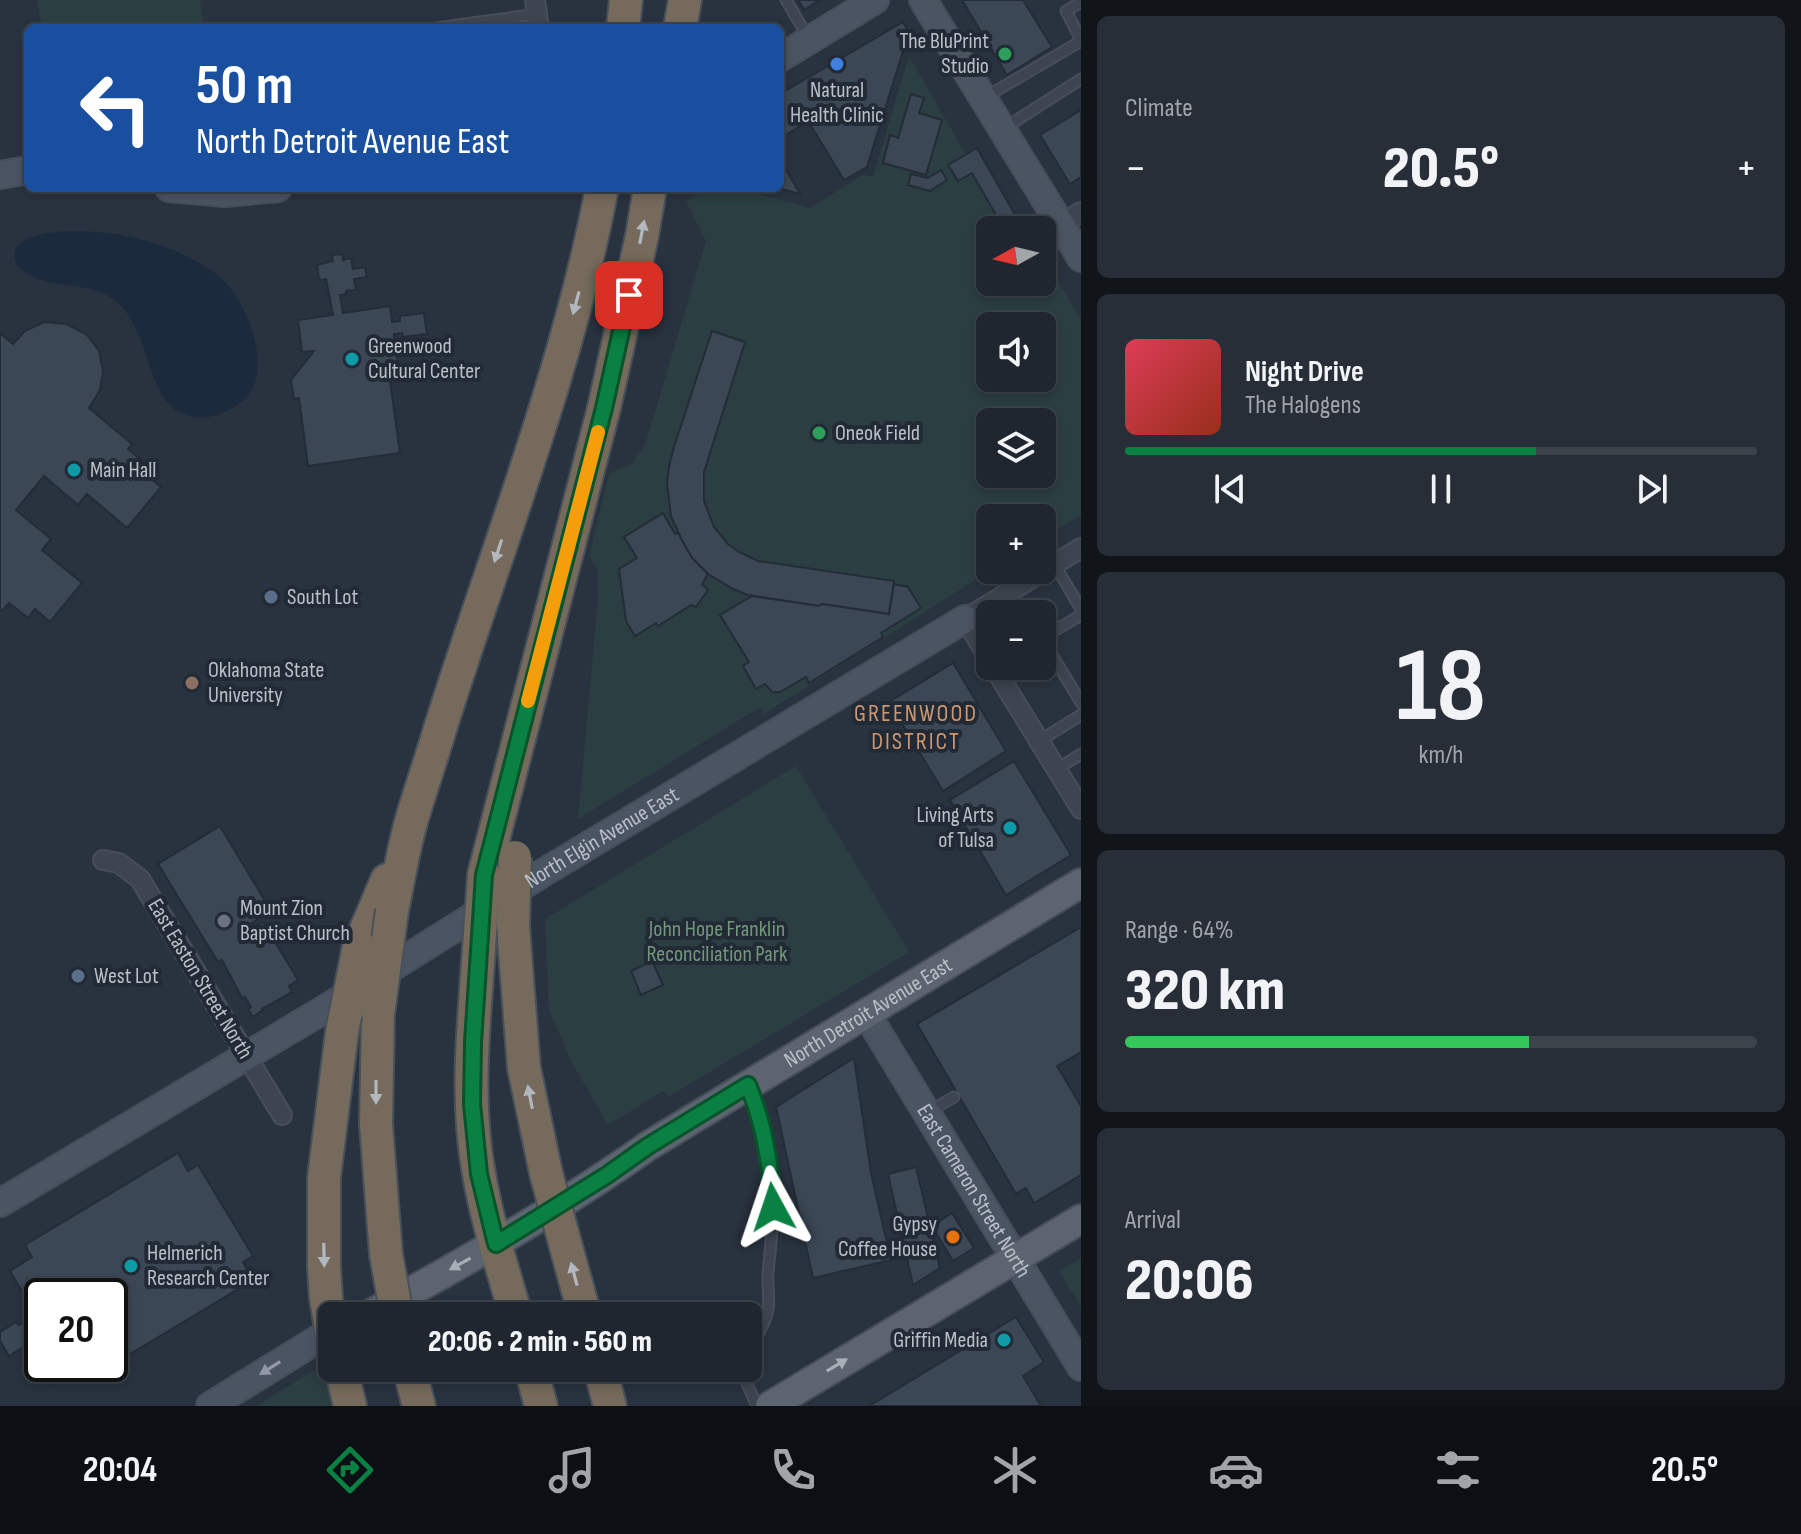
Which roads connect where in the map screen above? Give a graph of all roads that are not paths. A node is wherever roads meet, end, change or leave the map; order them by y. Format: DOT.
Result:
graph roads {
  1 [pos="626,0"];
  2 [pos="685,0"];
  3 [pos="786,0"];
  4 [pos="875,0"];
  5 [pos="923,0"];
  6 [pos="1081,2"];
  7 [pos="537,14"];
  8 [pos="465,24"];
  9 [pos="623,24"];
  10 [pos="681,24"];
  11 [pos="809,40"];
  12 [pos="1081,40"];
  13 [pos="784,56"];
  14 [pos="1081,79"];
  15 [pos="983,98"];
  16 [pos="1002,129"];
  17 [pos="24,171"];
  18 [pos="0,175"];
  19 [pos="214,192"];
  20 [pos="236,192"];
  21 [pos="650,192"];
  22 [pos="601,194"];
  23 [pos="1071,218"];
  24 [pos="1081,258"];
  25 [pos="1081,548"];
  26 [pos="1056,564"];
  27 [pos="1056,567"];
  28 [pos="559,580"];
  29 [pos="1023,584"];
  30 [pos="1081,612"];
  31 [pos="965,619"];
  32 [pos="1056,629"];
  33 [pos="976,637"];
  34 [pos="1056,661"];
  35 [pos="1002,680"];
  36 [pos="1081,703"];
  37 [pos="1081,715"];
  38 [pos="1039,741"];
  39 [pos="1081,754"];
  40 [pos="1057,769"];
  41 [pos="1081,809"];
  42 [pos="411,822"];
  43 [pos="103,860"];
  44 [pos="1081,883"];
  45 [pos="866,1013"];
  46 [pos="246,1054"];
  47 [pos="748,1085"];
  48 [pos="954,1097"];
  49 [pos="927,1113"];
  50 [pos="282,1115"];
  51 [pos="0,1203"];
  52 [pos="1081,1219"];
  53 [pos="496,1244"];
  54 [pos="1016,1258"];
  55 [pos="328,1302"];
  56 [pos="392,1302"];
  57 [pos="395,1302"];
  58 [pos="512,1302"];
  59 [pos="581,1302"];
  60 [pos="762,1327"];
  61 [pos="318,1340"];
  62 [pos="1081,1367"];
  63 [pos="344,1382"];
  64 [pos="413,1382"];
  65 [pos="535,1382"];
  66 [pos="604,1382"];
  67 [pos="747,1382"];
  68 [pos="210,1406"];
  69 [pos="350,1406"];
  70 [pos="419,1406"];
  71 [pos="541,1406"];
  72 [pos="610,1406"];
  73 [pos="757,1406"];
  74 [pos="770,1406"];
  1 -- 9 [label="highway"];
  2 -- 10 [label="highway"];
  3 -- 11 [label="lane"];
  4 -- 11 [label="street"];
  5 -- 15 [label="street"];
  6 -- 12 [label="lane"];
  7 -- 8 [label="lane"];
  11 -- 13 [label="street"];
  12 -- 15 [label="lane"];
  14 -- 16 [label="lane"];
  15 -- 16 [label="street"];
  16 -- 23 [label="street"];
  17 -- 18 [label="street"];
  19 -- 20 [label="street"];
  28 -- 21 [label="highway, one-way"];
  22 -- 42 [label="highway, one-way"];
  23 -- 24 [label="street"];
  25 -- 26 [label="street, North Elgin Avenue East"];
  27 -- 30 [label="lane"];
  28 -- 53 [label="highway, bridge"];
  59 -- 28 [label="highway, one-way, bridge"];
  29 -- 31 [label="street, North Elgin Avenue East"];
  30 -- 32 [label="lane"];
  31 -- 33 [label="street"];
  31 -- 46 [label="street, North Elgin Avenue East"];
  34 -- 36 [label="lane"];
  35 -- 38 [label="street"];
  37 -- 38 [label="lane"];
  38 -- 40 [label="street"];
  39 -- 40 [label="lane"];
  40 -- 41 [label="street"];
  42 -- 55 [label="highway, one-way, bridge"];
  42 -- 57 [label="highway, one-way, bridge"];
  43 -- 46 [label="street, East Easton Street North"];
  44 -- 45 [label="main road, North Detroit Avenue East"];
  45 -- 47 [label="main road, North Detroit Avenue East"];
  45 -- 49 [label="street, East Cameron Street North"];
  46 -- 50 [label="street, East Easton Street North"];
  46 -- 51 [label="street, North Elgin Avenue East"];
  47 -- 53 [label="main road, North Detroit Avenue East"];
  47 -- 60 [label="lane"];
  48 -- 49 [label="lane"];
  49 -- 54 [label="street, East Cameron Street North"];
  52 -- 54 [label="main road"];
  53 -- 56 [label="main road, North Detroit Avenue East, one-way"];
  53 -- 58 [label="highway"];
  54 -- 62 [label="street, East Cameron Street North"];
  74 -- 54 [label="main road, one-way"];
  61 -- 68 [label="street, one-way"];
  63 -- 69 [label="highway"];
  64 -- 70 [label="highway"];
  65 -- 71 [label="highway"];
  66 -- 72 [label="highway"];
  67 -- 73 [label="lane"];
}
